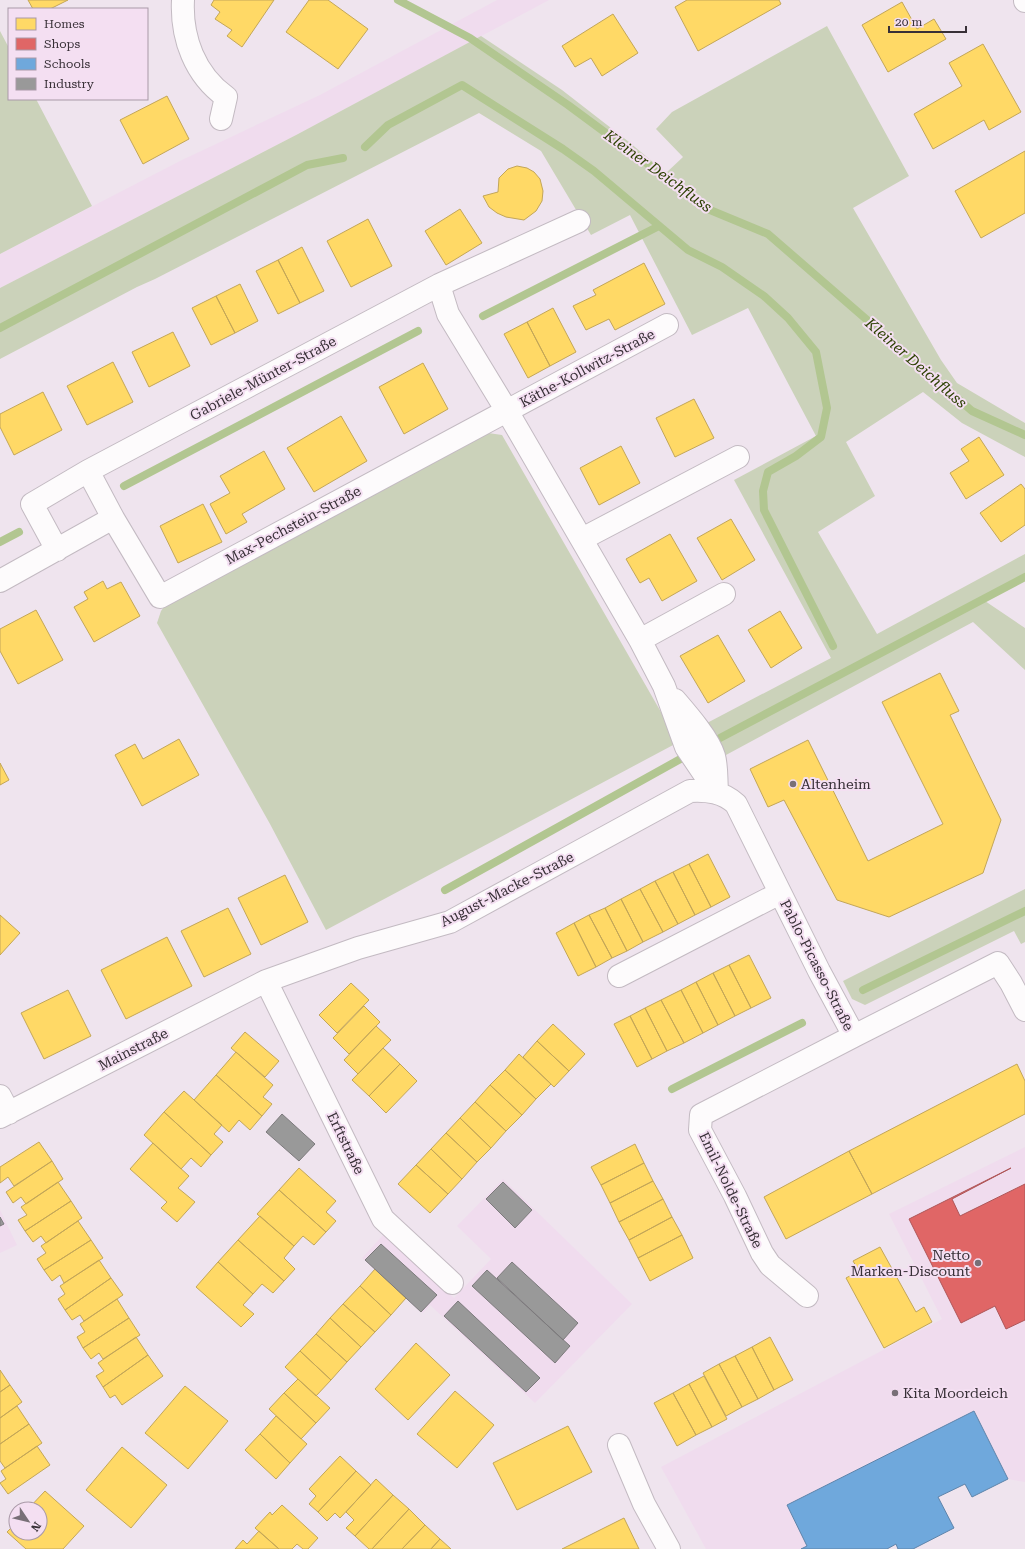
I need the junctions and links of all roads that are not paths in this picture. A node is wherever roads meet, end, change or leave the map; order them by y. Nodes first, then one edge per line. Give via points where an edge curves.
1 (183, 0) edge
2 (221, 119) dead end
3 (579, 221) dead end
4 (439, 285) junction
5 (667, 325) dead end
6 (507, 411) junction
7 (738, 457) dead end
8 (88, 472) junction
9 (113, 518) junction
10 (582, 540) junction
11 (56, 550) junction
12 (0, 581) edge
13 (724, 594) dead end
14 (640, 640) junction
15 (717, 793) junction
16 (780, 893) junction
17 (619, 976) dead end
18 (266, 982) junction
19 (1025, 1010) edge
20 (854, 1036) junction
21 (3, 1108) edge
22 (452, 1283) dead end
23 (807, 1296) dead end
24 (619, 1445) dead end
25 (669, 1549) edge

1 - 2 street via 182,14 194,61 210,83 226,97
3 - 4 street
4 - 6 street, Käthe-Kollwitz-Straße via 448,314
4 - 8 street, Gabriele-Münter-Straße
5 - 6 street, Käthe-Kollwitz-Straße
6 - 9 street, Max-Pechstein-Straße via 160,596
6 - 10 street, Käthe-Kollwitz-Straße
7 - 10 street
8 - 9 street
8 - 11 street, Gabriele-Münter-Straße via 32,504
9 - 11 street
10 - 14 street, Käthe-Kollwitz-Straße
11 - 12 street
13 - 14 street
14 - 15 street, Käthe-Kollwitz-Straße via 664,686 686,746
15 - 16 street, Pablo-Picasso-Straße via 728,797 736,804
15 - 18 street, August-Macke-Straße via 690,791 450,922 358,948
16 - 17 street, Pablo-Picasso-Straße
16 - 20 street, Pablo-Picasso-Straße
18 - 21 street, Mainstraße
18 - 22 street, Erftstraße via 383,1219
19 - 20 street, Pablo-Picasso-Straße via 998,962
20 - 23 street, Emil-Nolde-Straße via 701,1115 700,1130 766,1259
24 - 25 street via 644,1504

